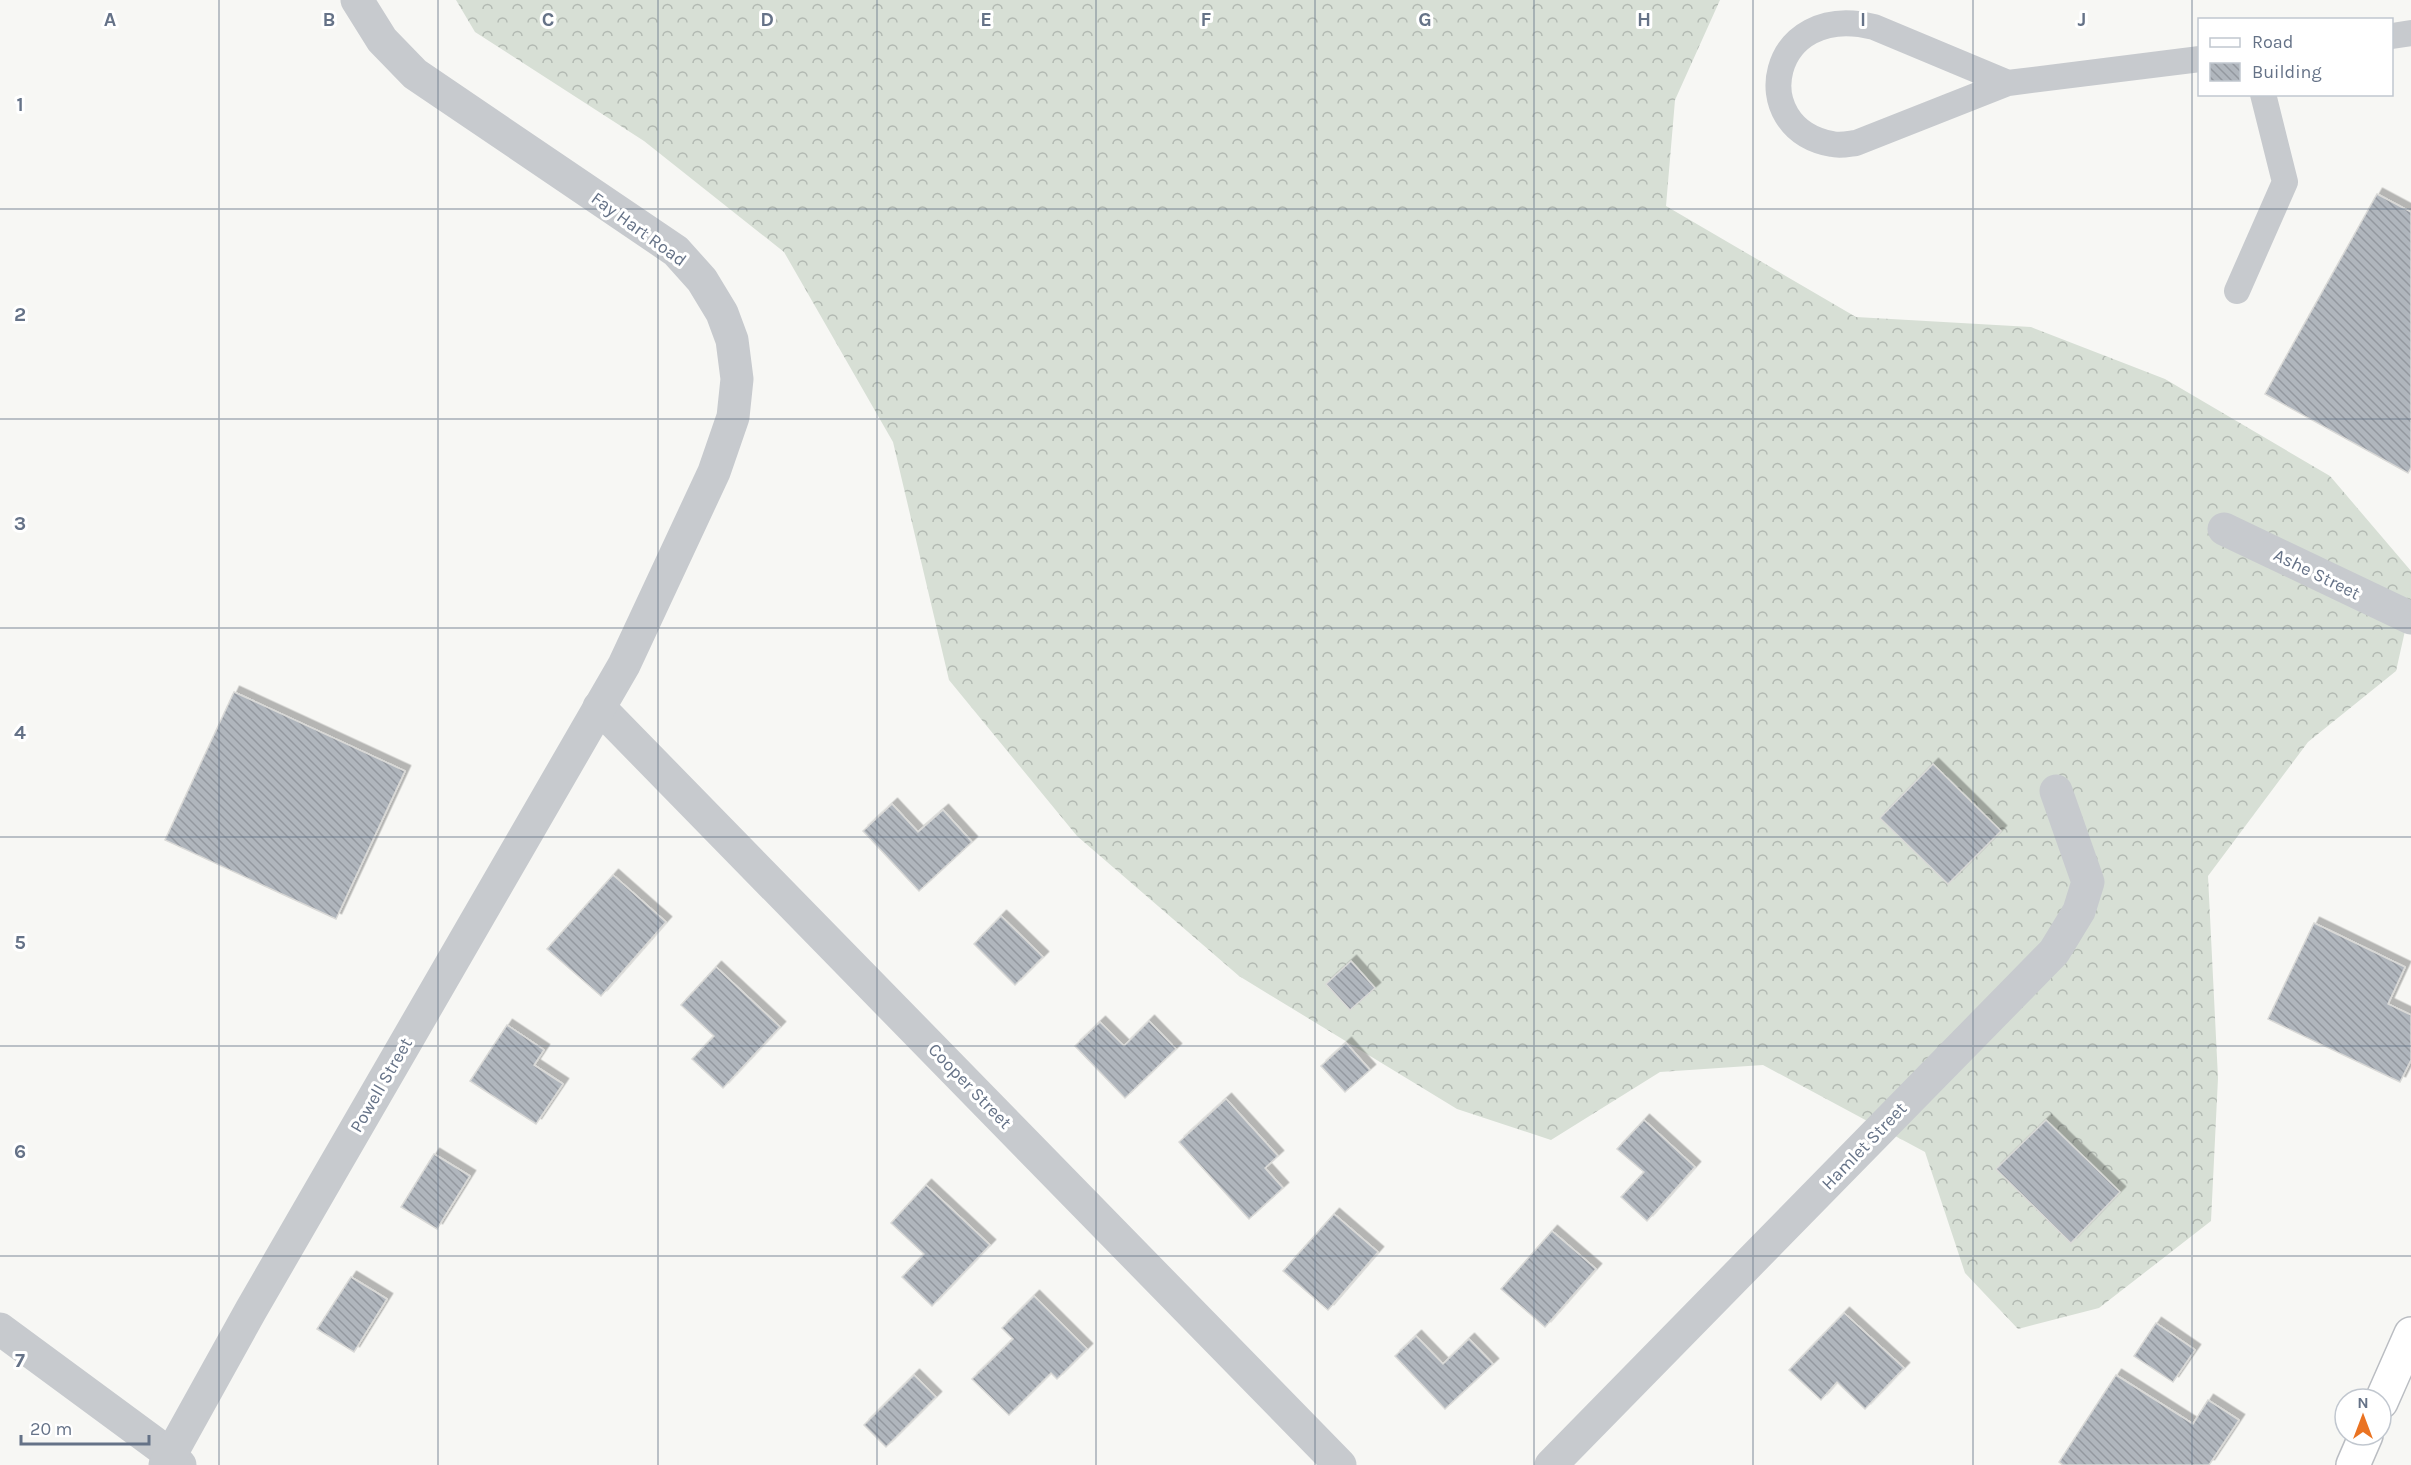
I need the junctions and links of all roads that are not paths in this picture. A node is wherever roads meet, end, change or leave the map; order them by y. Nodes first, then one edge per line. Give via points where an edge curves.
1 (357, 0) edge
2 (2411, 33) edge
3 (2393, 36) edge
4 (2198, 59) edge
5 (2008, 83) junction
6 (2264, 96) edge
7 (2237, 291) dead end
8 (2223, 529) dead end
9 (2411, 618) edge
10 (599, 707) junction
11 (2056, 791) dead end
12 (0, 1329) edge
13 (2411, 1334) edge
14 (2388, 1387) edge
15 (2361, 1447) edge
16 (172, 1462) edge
17 (1340, 1465) edge
18 (1551, 1465) edge
19 (2353, 1465) edge

1 - 10 street, Fay Hart Road via 382,40 415,74 676,251 702,280 722,313 732,340 737,379 733,417 714,472 624,665
2 - 3 lane
4 - 5 lane
5 - 5 lane via 1865,23 1835,18 1798,35 1779,70 1778,90 1784,110 1796,126 1813,138 1834,145 1856,143
6 - 7 lane via 2285,182
8 - 9 street, Ashe Street
10 - 16 street, Powell Street via 251,1310
10 - 17 street, Cooper Street
11 - 18 street, Hamlet Street via 2088,882 2079,910 2054,952
12 - 16 street
13 - 14 main road
15 - 19 main road

